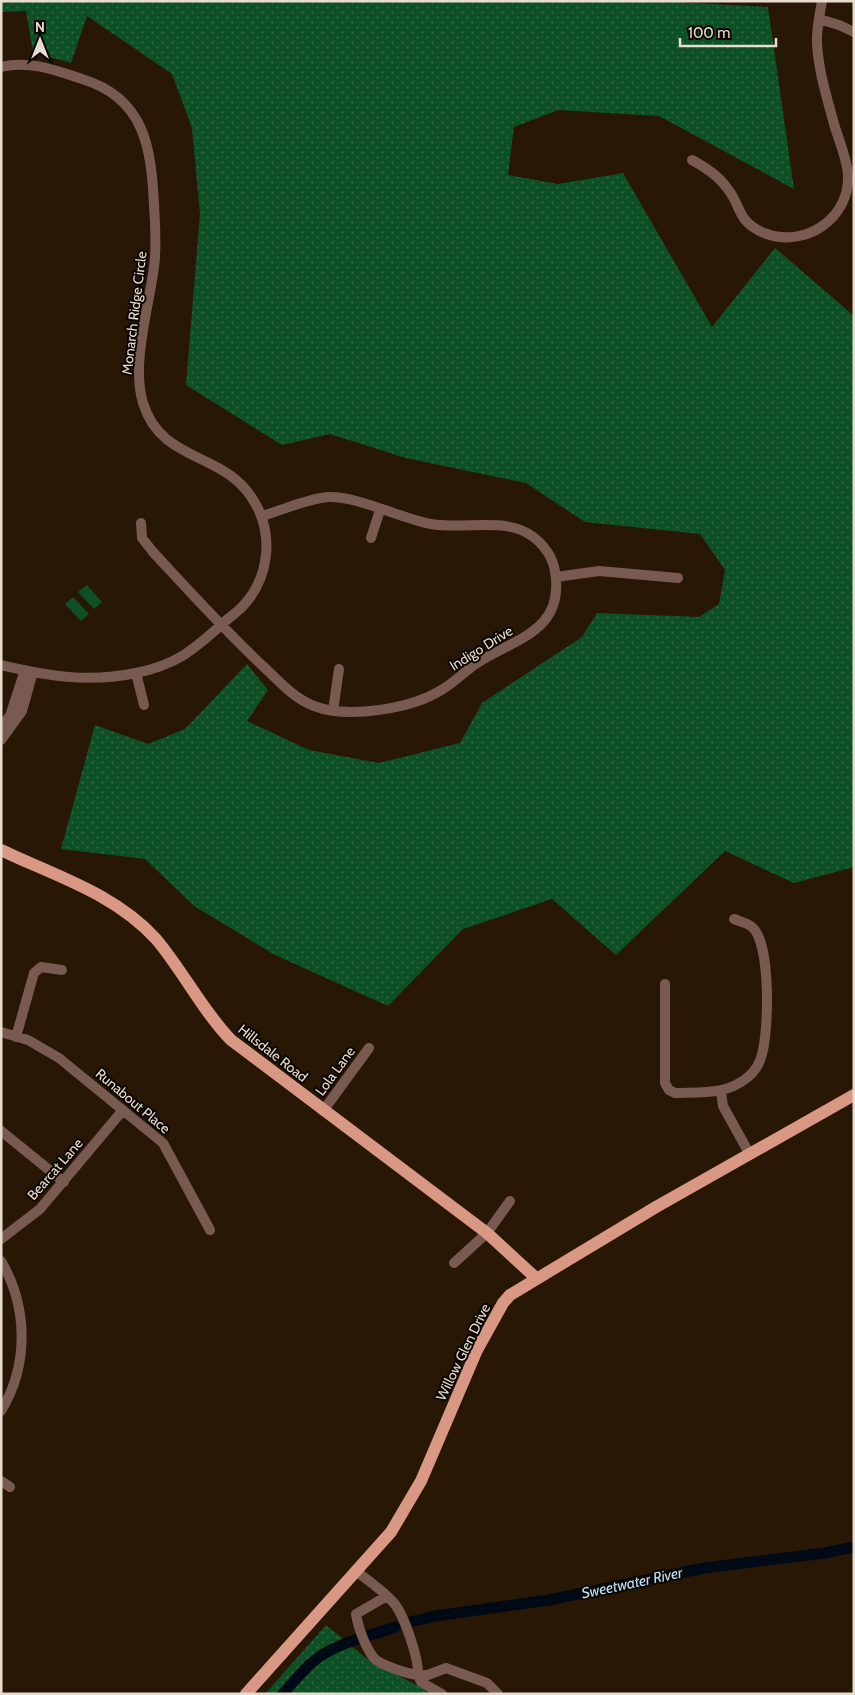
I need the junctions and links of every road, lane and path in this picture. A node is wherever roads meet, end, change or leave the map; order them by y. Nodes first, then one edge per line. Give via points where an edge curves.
1 (822, 1) edge
2 (819, 20) junction
3 (854, 32) edge
4 (1, 67) edge
5 (692, 160) dead end
6 (380, 510) junction
7 (262, 516) junction
8 (141, 523) dead end
9 (371, 538) dead end
10 (556, 577) junction
11 (678, 578) dead end
12 (221, 625) junction
13 (1, 665) edge
14 (338, 669) dead end
15 (29, 671) junction
16 (136, 673) junction
17 (144, 705) dead end
18 (333, 711) junction
19 (1, 726) edge
20 (1, 740) edge
21 (1, 850) edge
22 (734, 919) dead end
23 (62, 970) dead end
24 (665, 984) dead end
25 (1, 1032) edge
26 (16, 1037) junction
27 (369, 1048) dead end
28 (721, 1092) junction
29 (854, 1095) edge
30 (123, 1110) junction
31 (323, 1110) junction
32 (1, 1131) edge
33 (749, 1153) junction
34 (64, 1182) junction
35 (510, 1201) dead end
36 (210, 1230) dead end
37 (487, 1232) junction
38 (1, 1240) edge
39 (1, 1261) edge
40 (454, 1263) dead end
41 (536, 1278) junction
42 (1, 1411) edge
43 (357, 1572) junction
44 (387, 1596) junction
45 (418, 1675) junction
46 (246, 1694) edge
47 (442, 1694) edge
48 (498, 1694) edge

1 - 2 street
2 - 3 street
2 - 5 street via 817,39 821,65 848,174 848,187 837,213 813,232 793,238 766,233 751,226 742,216 728,189 716,175
4 - 7 street, Monarch Ridge Circle via 43,66 90,81 122,103 140,126 152,162 156,236 155,264 140,361 142,401 162,436 183,452 214,463 234,476
6 - 7 street, Indigo Drive via 344,498 328,497
6 - 9 street
6 - 10 street, Indigo Drive via 438,525 500,526 521,530 548,552
7 - 12 street, Monarch Ridge Circle via 267,542 264,570 243,606
8 - 12 street, Indigo Drive via 142,538
10 - 11 street via 599,571
10 - 18 street, Indigo Drive via 554,606 537,629 476,663 443,689 420,702 352,712
12 - 16 street, Monarch Ridge Circle via 195,650 169,664
12 - 18 street, Indigo Drive via 291,692 310,704
13 - 15 street, Monarch Ridge Circle
14 - 18 street
15 - 16 street, Monarch Ridge Circle via 61,678 87,679
15 - 19 street via 10,716
15 - 20 street via 22,711
16 - 17 street
21 - 31 main road, Hillsdale Road via 98,893 136,919 161,945 231,1040
22 - 28 street via 752,926 763,945 765,1038 763,1054 754,1071 745,1080
23 - 26 street via 41,967 34,973
24 - 28 street via 665,1083 675,1093
25 - 26 street, Runabout Place
26 - 30 street, Runabout Place via 59,1058
27 - 31 street, Lola Lane
28 - 33 street via 723,1106
29 - 33 main road, Willow Glen Drive
30 - 34 street, Bearcat Lane
30 - 36 street, Runabout Place via 162,1143
31 - 37 main road, Hillsdale Road
32 - 34 street
33 - 41 main road, Willow Glen Drive
34 - 38 street, Bearcat Lane via 40,1209
35 - 37 street
37 - 40 street
37 - 41 main road, Hillsdale Road
39 - 42 street via 17,1298 22,1344 15,1382
41 - 43 main road, Willow Glen Drive via 503,1303 477,1350 409,1505 387,1538
43 - 44 street
43 - 46 main road, Willow Glen Drive
44 - 45 street via 394,1603 411,1640 419,1666
44 - 45 street via 356,1614 357,1624 374,1659
45 - 47 street via 421,1682
45 - 48 street via 446,1668 487,1683

